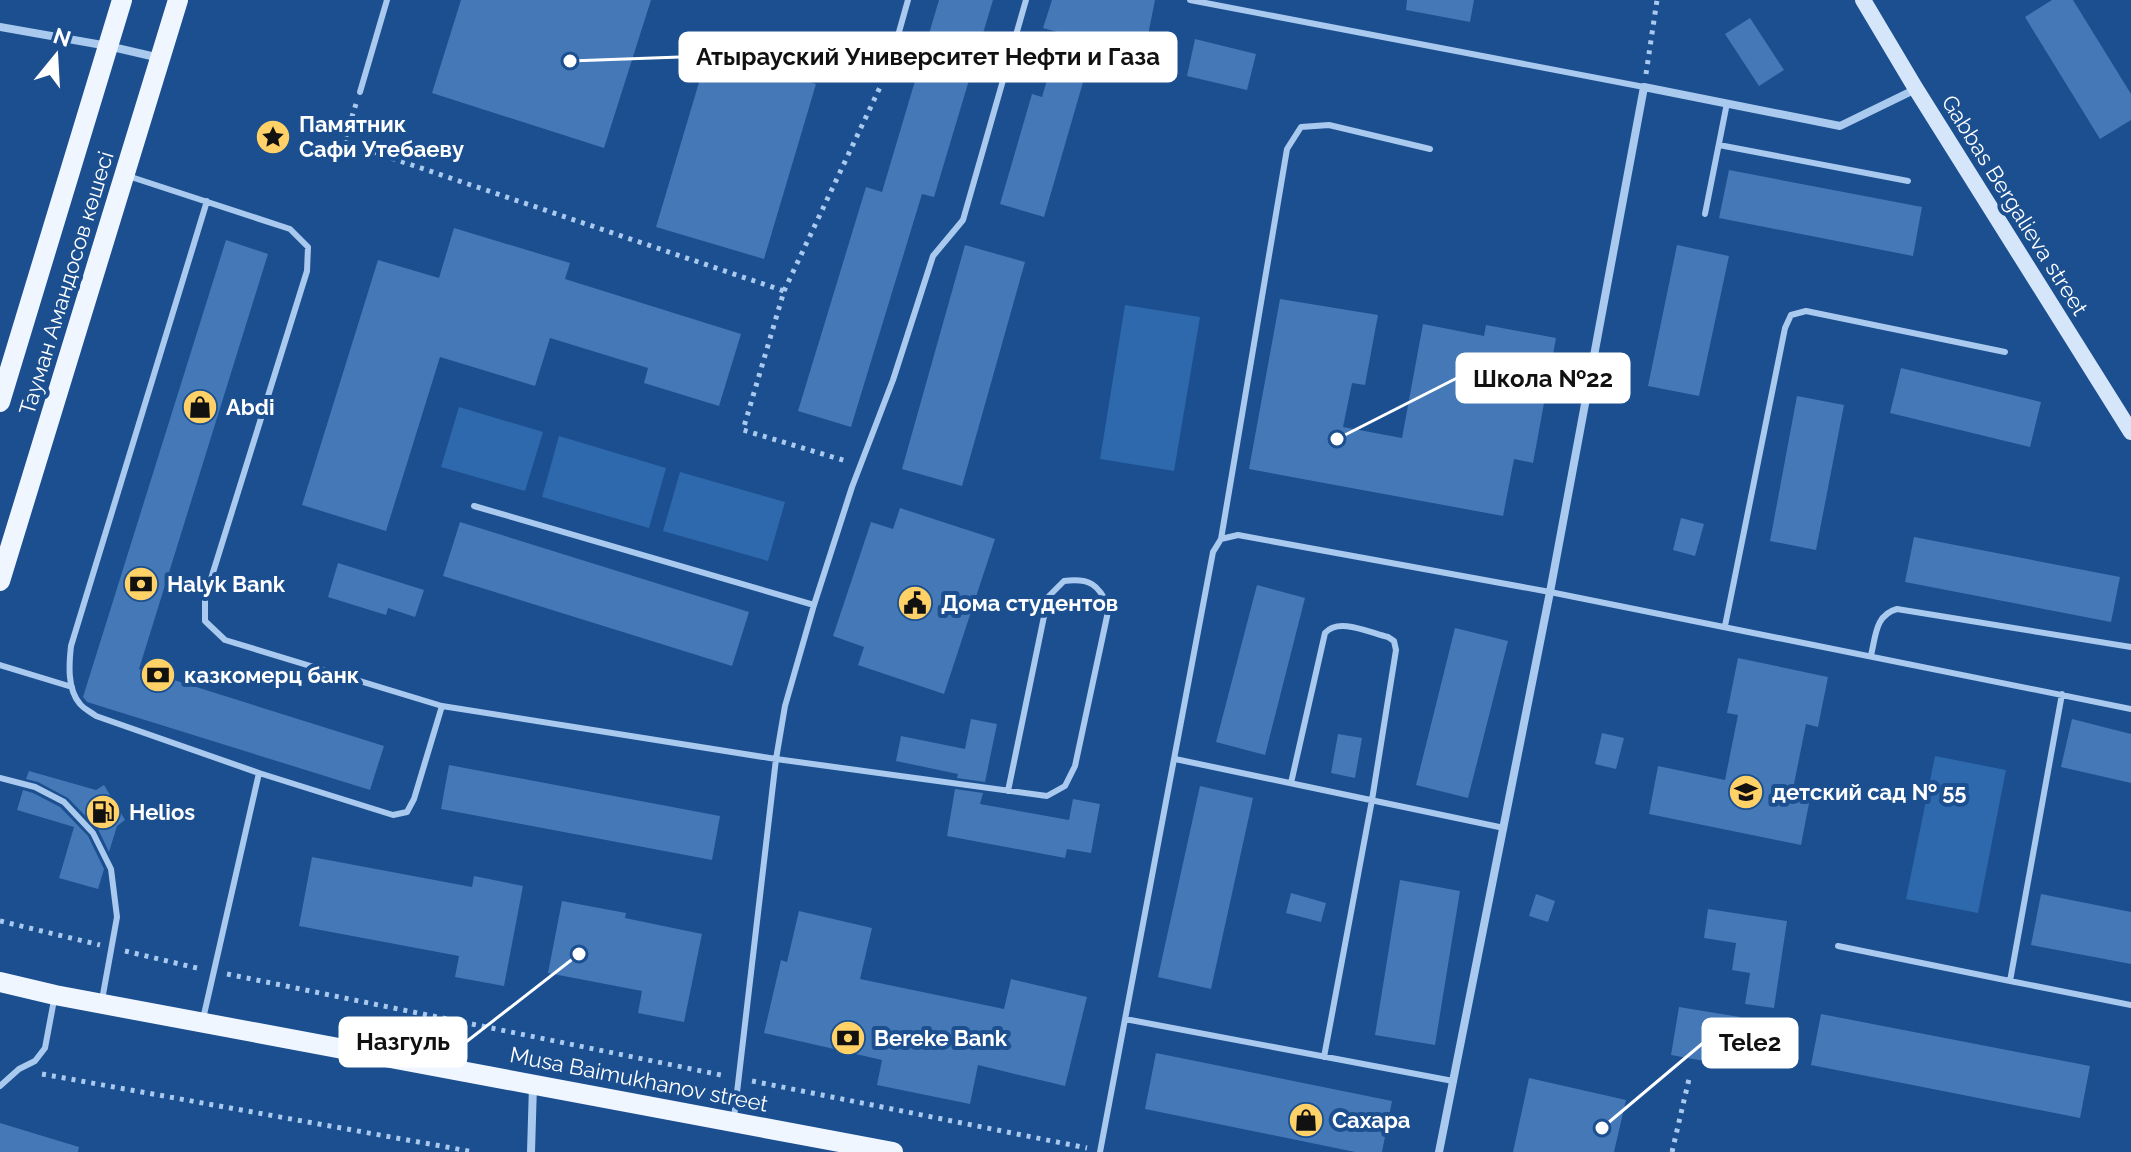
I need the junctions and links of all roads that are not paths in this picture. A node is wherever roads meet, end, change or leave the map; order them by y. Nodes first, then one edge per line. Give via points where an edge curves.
1 (122, 0) edge
2 (178, 0) edge
3 (387, 0) edge
4 (908, 0) edge
5 (1026, 0) edge
6 (1190, 0) edge
7 (1863, 0) edge
8 (0, 27) edge
9 (108, 46) junction
10 (160, 58) junction
11 (888, 71) road end
12 (1644, 87) junction
13 (1916, 89) junction
14 (360, 92) road end
15 (1727, 103) junction
16 (1719, 145) junction
17 (1430, 149) dead end
18 (124, 175) junction
19 (1908, 181) dead end
20 (207, 201) junction
21 (1705, 214) dead end
22 (2005, 352) dead end
23 (0, 402) edge
24 (2131, 432) edge
25 (474, 506) dead end
26 (1221, 539) junction
27 (0, 581) edge
28 (1550, 592) junction
29 (814, 605) junction
30 (1725, 626) junction
31 (2131, 647) edge
32 (1871, 655) junction
33 (0, 665) edge
34 (72, 687) junction
35 (2062, 694) junction
36 (442, 706) junction
37 (2131, 709) edge
38 (776, 759) junction
39 (1175, 759) junction
40 (259, 773) junction
41 (0, 778) edge
42 (1291, 783) junction
43 (1008, 791) junction
44 (1372, 800) junction
45 (1504, 828) junction
46 (1838, 946) dead end
47 (0, 972) edge
48 (2010, 981) junction
49 (0, 982) edge
50 (24, 987) junction
51 (55, 995) junction
52 (102, 1003) junction
53 (2131, 1005) edge
54 (1125, 1019) junction
55 (203, 1022) junction
56 (1324, 1057) junction
57 (1453, 1081) junction
58 (533, 1083) junction
59 (0, 1086) edge
60 (734, 1122) junction
61 (1100, 1151) edge
62 (531, 1152) edge
63 (893, 1152) edge
64 (1439, 1152) edge

1 - 9 main road, Тауман Амандосов көшесі
2 - 10 main road, Тауман Амандосов көшесі
3 - 14 lane
4 - 11 lane
5 - 29 lane via 963,220 933,256
6 - 12 lane
7 - 13 main road, Gabbas Bergalieva street
8 - 9 street
9 - 10 street
9 - 23 main road, Тауман Амандосов көшесі
10 - 18 main road, Тауман Амандосов көшесі
12 - 15 street
12 - 28 street
13 - 15 street via 1840,126
13 - 24 main road, Gabbas Bergalieva street
15 - 16 lane
16 - 19 lane
16 - 21 lane
17 - 26 lane via 1329,125 1301,127 1287,149
18 - 20 lane
18 - 27 main road, Тауман Амандосов көшесі
20 - 34 lane via 71,646
20 - 36 lane via 290,229 308,247 307,271 205,598 205,621 225,640
22 - 30 lane via 1806,311 1791,315
25 - 29 lane
26 - 28 lane via 1238,535
26 - 39 lane via 1213,552
28 - 30 lane
28 - 45 street
29 - 38 lane
30 - 32 lane
31 - 32 lane via 1897,609 1880,620
32 - 35 lane
33 - 34 lane
34 - 40 lane via 79,703 96,716
35 - 37 lane
35 - 48 lane
36 - 38 lane
36 - 40 lane via 407,812 393,815
38 - 43 lane
38 - 60 lane
39 - 42 lane
39 - 54 lane
40 - 55 lane
41 - 52 lane via 64,802 93,833 111,869 117,917
42 - 44 lane
42 - 44 lane via 1325,633 1340,625 1388,637 1396,650
43 - 43 lane via 1048,597 1064,581 1083,579 1101,591 1109,607 1075,766 1065,786 1047,796
44 - 45 lane
44 - 56 lane
45 - 57 street
46 - 48 lane
47 - 50 main road
48 - 53 lane
49 - 50 main road, Musa Baimukhanov street
50 - 51 main road, Musa Baimukhanov street
51 - 52 main road, Musa Baimukhanov street
51 - 59 lane via 45,1048
52 - 55 main road, Musa Baimukhanov street
54 - 56 lane
54 - 61 lane
55 - 58 main road, Musa Baimukhanov street
56 - 57 lane
57 - 64 street
58 - 60 main road, Musa Baimukhanov street
58 - 62 street
60 - 63 main road, Musa Baimukhanov street

